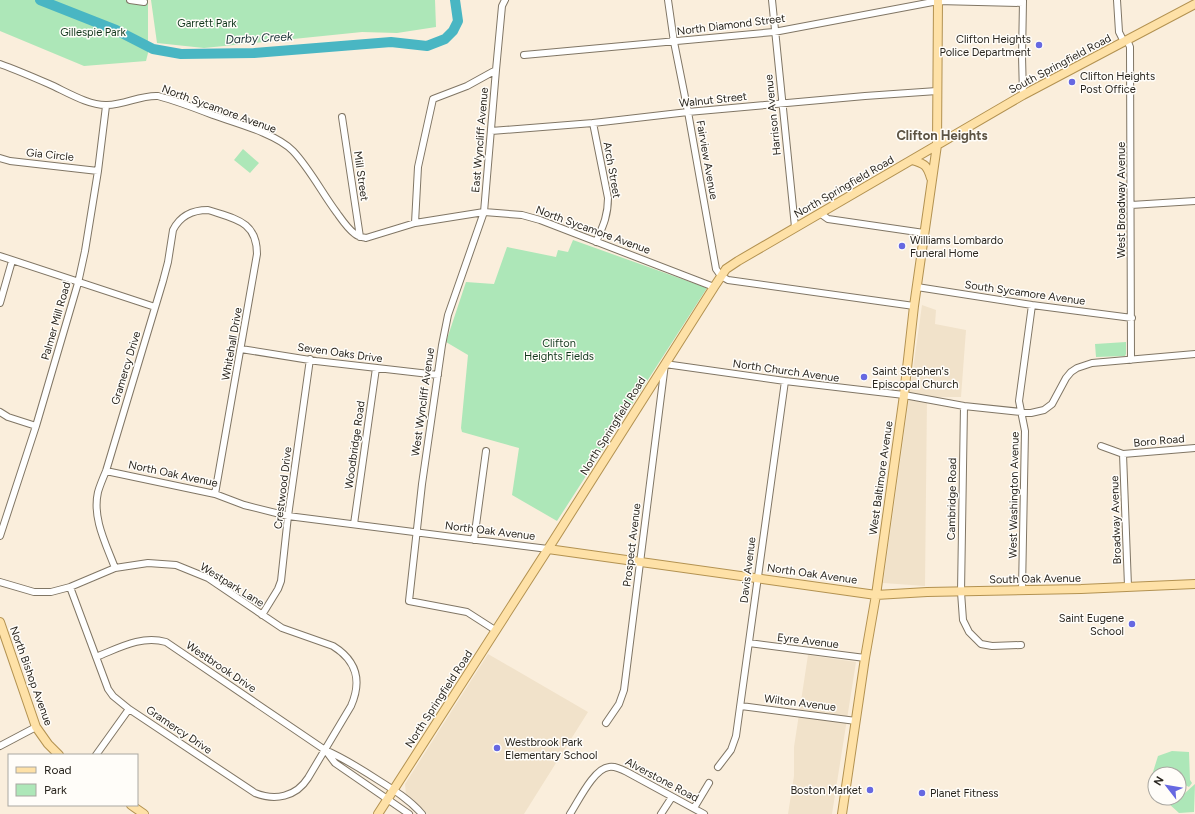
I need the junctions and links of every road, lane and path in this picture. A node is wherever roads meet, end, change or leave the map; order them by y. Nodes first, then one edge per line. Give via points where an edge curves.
1 (130, 0) edge
2 (505, 0) edge
3 (668, 0) edge
4 (772, 0) edge
5 (1117, 0) edge
6 (938, 1) edge
7 (144, 2) dead end
8 (1023, 2) edge
9 (1195, 4) edge
10 (774, 32) junction
11 (1126, 41) junction
12 (674, 42) junction
13 (524, 55) dead end
14 (0, 64) edge
15 (496, 70) junction
16 (937, 91) junction
17 (1023, 95) junction
18 (782, 104) junction
19 (106, 106) junction
20 (688, 112) junction
21 (342, 117) dead end
22 (593, 123) junction
23 (491, 130) junction
24 (937, 145) junction
25 (0, 158) edge
26 (912, 160) junction
27 (98, 170) junction
28 (932, 180) junction
29 (1195, 201) edge
30 (1131, 205) junction
31 (484, 212) junction
32 (821, 214) junction
33 (224, 215) joint
34 (415, 223) junction
35 (795, 227) junction
36 (924, 234) junction
37 (360, 237) junction
38 (596, 242) junction
39 (0, 256) edge
40 (12, 261) junction
41 (721, 276) junction
42 (78, 283) junction
43 (714, 286) junction
44 (917, 287) junction
45 (0, 302) edge
46 (1032, 305) junction
47 (914, 306) junction
48 (155, 307) junction
49 (1132, 318) junction
50 (241, 349) junction
51 (1195, 354) edge
52 (310, 360) junction
53 (1131, 360) junction
54 (665, 364) junction
55 (376, 368) junction
56 (438, 375) junction
57 (785, 381) junction
58 (904, 395) junction
59 (964, 406) junction
60 (0, 412) edge
61 (1022, 412) junction
62 (36, 426) junction
63 (1101, 446) dead end
64 (1195, 448) edge
65 (486, 452) dead end
66 (1123, 454) junction
67 (106, 471) junction
68 (215, 494) junction
69 (288, 516) junction
70 (354, 524) junction
71 (416, 532) junction
72 (0, 536) edge
73 (474, 540) junction
74 (548, 549) junction
75 (640, 562) junction
76 (115, 568) junction
77 (758, 578) junction
78 (0, 582) edge
79 (1195, 584) edge
80 (1128, 586) junction
81 (70, 587) junction
82 (1022, 590) junction
83 (961, 592) junction
84 (876, 595) junction
85 (262, 615) junction
86 (0, 622) edge
87 (495, 630) junction
88 (749, 643) junction
89 (1021, 645) dead end
90 (96, 657) junction
91 (865, 658) junction
92 (741, 706) junction
93 (129, 709) junction
94 (856, 721) junction
95 (606, 723) dead end
96 (36, 727) junction
97 (0, 746) edge
98 (325, 750) junction
99 (58, 754) edge
100 (97, 754) edge
101 (718, 767) dead end
102 (709, 783) dead end
103 (393, 790) junction
104 (672, 797) junction
105 (387, 800) junction
106 (132, 806) edge
107 (694, 808) junction
108 (144, 814) edge
109 (378, 814) edge
110 (409, 814) edge
111 (422, 814) edge
112 (570, 814) edge
113 (661, 814) edge
114 (704, 814) edge
115 (842, 814) edge

1 - 7 street
2 - 15 street, East Wyncliff Avenue via 502,6
3 - 12 street, Fairview Avenue
4 - 10 street, Harrison Avenue
5 - 11 street, West Broadway Avenue via 1119,32
6 - 8 street, North Diamond Street
6 - 10 street, North Diamond Street
6 - 16 main road, West Baltimore Avenue
8 - 17 street
9 - 11 main road, South Springfield Road
10 - 12 street, North Diamond Street
10 - 18 street, Harrison Avenue
11 - 17 main road, South Springfield Road
11 - 30 street, West Broadway Avenue via 1130,47
12 - 13 street, North Diamond Street
12 - 20 street, Fairview Avenue
14 - 19 street, North Sycamore Avenue via 26,73 84,101
15 - 23 street, East Wyncliff Avenue
15 - 34 street via 467,86 433,99 418,168
16 - 18 street, Walnut Street
16 - 24 main road, West Baltimore Avenue
17 - 24 main road, South Springfield Road
18 - 20 street, Walnut Street
18 - 35 street, Harrison Avenue
19 - 27 street, Palmer Mill Road
19 - 37 street, North Sycamore Avenue via 158,96 252,128 284,143 308,170 351,231
20 - 22 street, Walnut Street
20 - 41 street, Fairview Avenue via 716,269
21 - 37 street, Mill Street
22 - 23 street, Walnut Street
22 - 38 street, Arch Street via 608,198 607,217
23 - 31 street, East Wyncliff Avenue
24 - 26 main road, North Springfield Road
24 - 28 main road, West Baltimore Avenue
25 - 27 street, Gia Circle
26 - 28 main road via 922,163
26 - 32 main road, North Springfield Road
27 - 42 street, Palmer Mill Road
28 - 36 main road, West Baltimore Avenue
29 - 30 street
30 - 49 street, West Broadway Avenue
31 - 34 street, North Sycamore Avenue
31 - 38 street, North Sycamore Avenue via 534,218
31 - 56 street, West Wyncliff Avenue via 448,314
32 - 35 main road, North Springfield Road
32 - 36 street via 828,219
33 - 48 street, Gramercy Drive via 208,210 196,211 175,225
33 - 50 street, Whitehall Drive via 248,227 253,232 257,245
34 - 37 street, North Sycamore Avenue via 366,238
35 - 41 main road, North Springfield Road via 738,261
36 - 44 main road, West Baltimore Avenue
38 - 43 street, North Sycamore Avenue
39 - 40 street
40 - 42 street
40 - 45 street
41 - 43 main road, North Springfield Road
41 - 47 street via 728,280
42 - 48 street
42 - 62 street, Palmer Mill Road
43 - 54 main road, North Springfield Road
44 - 46 street, South Sycamore Avenue
44 - 47 main road, West Baltimore Avenue
46 - 49 street, South Sycamore Avenue
46 - 61 street, West Washington Avenue via 1019,401
47 - 58 main road, West Baltimore Avenue
48 - 67 street, Gramercy Drive
49 - 53 street, West Broadway Avenue
50 - 52 street, Seven Oaks Drive
50 - 68 street, Whitehall Drive
51 - 53 street, North Church Avenue
52 - 55 street, Seven Oaks Drive
52 - 69 street, Crestwood Drive
53 - 61 street, North Church Avenue via 1092,363 1077,368 1066,378 1048,407 1031,413
54 - 57 street, North Church Avenue
54 - 74 main road, North Springfield Road
54 - 75 street, Prospect Avenue
55 - 56 street, Seven Oaks Drive
55 - 70 street, Woodbridge Road
56 - 71 street, West Wyncliff Avenue
57 - 58 street, North Church Avenue
57 - 77 street, Davis Avenue
58 - 59 street, North Church Avenue
58 - 84 main road, West Baltimore Avenue
59 - 61 street, North Church Avenue
59 - 83 street, Cambridge Road
60 - 62 street
61 - 82 street, West Washington Avenue via 1025,431
62 - 72 street, Palmer Mill Road
63 - 66 street, Boro Road
64 - 66 street, Boro Road
65 - 73 street
66 - 80 street, Broadway Avenue
67 - 68 street, North Oak Avenue
67 - 76 street, Gramercy Drive via 98,491 98,520
68 - 69 street, North Oak Avenue via 244,505
69 - 70 street, North Oak Avenue
69 - 85 street, Crestwood Drive via 281,581
70 - 71 street, North Oak Avenue
71 - 73 street, North Oak Avenue
71 - 87 street, West Wyncliff Avenue via 409,601 467,612
73 - 74 street, North Oak Avenue
74 - 75 main road, North Oak Avenue
74 - 87 main road, North Springfield Road
75 - 77 main road, North Oak Avenue
75 - 95 street, Prospect Avenue via 624,690 619,704
76 - 81 street, Westpark Lane
76 - 85 street, Westpark Lane via 148,563 176,565 208,578
77 - 84 main road, North Oak Avenue
77 - 88 street, Davis Avenue
78 - 81 street, Westpark Lane via 34,592 51,592
79 - 80 main road, South Oak Avenue
80 - 82 main road, South Oak Avenue
81 - 90 street, Gramercy Drive
82 - 83 main road, South Oak Avenue
83 - 84 main road, South Oak Avenue
83 - 89 street, Cambridge Road via 963,620 969,632 981,644
84 - 91 main road, West Baltimore Avenue
85 - 98 street, Westpark Lane via 282,628 333,646 345,655 354,667 357,681 355,697
86 - 96 main road, North Bishop Avenue
87 - 103 main road, North Springfield Road
88 - 91 street, Eyre Avenue
88 - 92 street, Davis Avenue
90 - 93 street, Gramercy Drive via 108,689
90 - 98 street, Westbrook Drive via 136,642 154,639 166,642
91 - 94 main road, West Baltimore Avenue
92 - 94 street, Wilton Avenue
92 - 101 street, Davis Avenue via 731,750
93 - 98 street, Gramercy Drive via 250,791 266,796 285,796 298,789
93 - 100 street
94 - 115 main road, West Baltimore Avenue
96 - 97 street
96 - 99 main road, North Bishop Avenue
98 - 103 street, Westbrook Drive via 344,758
98 - 105 street, Westbrook Drive via 335,763
102 - 107 street
103 - 105 main road, North Springfield Road
103 - 111 street, Westbrook Drive
104 - 107 street, Alverstone Road
104 - 112 street, Alverstone Road via 627,772 610,767 600,770 594,776
104 - 113 street
105 - 109 main road, North Springfield Road
105 - 110 street, Westbrook Drive
106 - 108 main road
107 - 114 street, Alverstone Road

